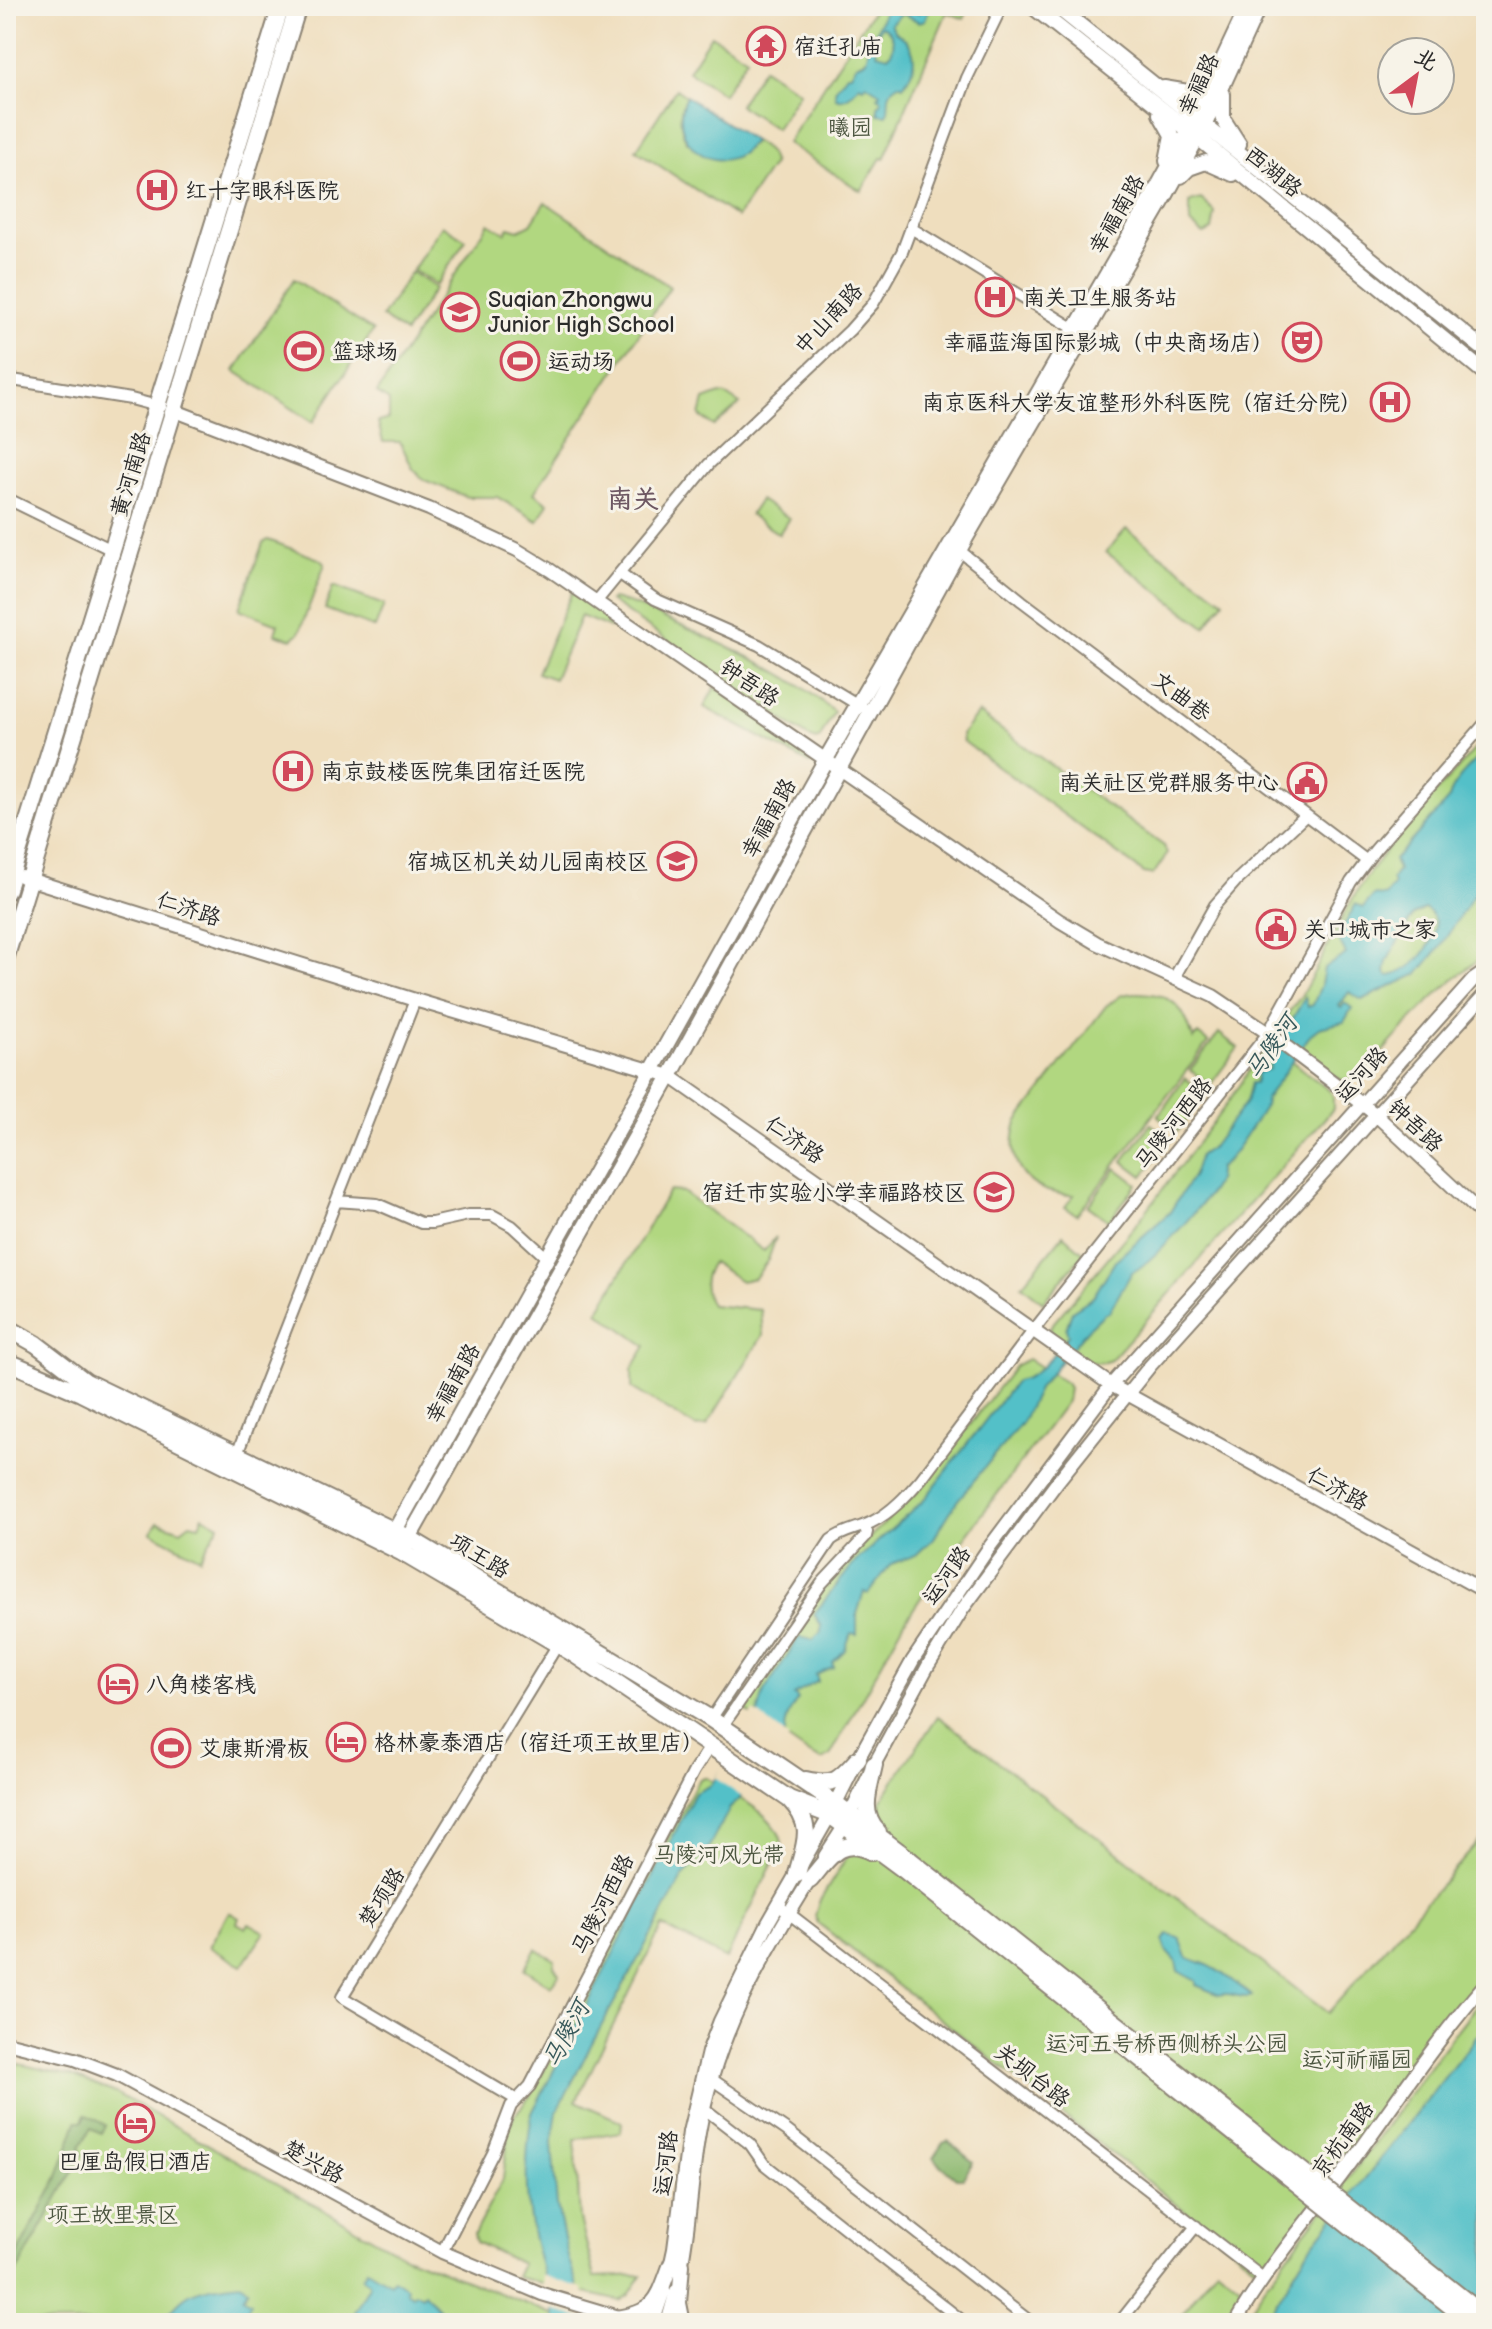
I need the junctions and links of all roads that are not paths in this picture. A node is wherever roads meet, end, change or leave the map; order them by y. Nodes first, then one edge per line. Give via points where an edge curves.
1 (281, 6) edge
2 (298, 6) edge
3 (1002, 6) edge
4 (1032, 6) edge
5 (1056, 6) edge
6 (1248, 6) edge
7 (1259, 6) edge
8 (1224, 70) junction
9 (1151, 92) junction
10 (1197, 127) junction
11 (1271, 187) junction
12 (1161, 191) junction
13 (911, 228) junction
14 (1079, 331) junction
15 (1486, 351) edge
16 (1486, 374) edge
17 (6, 379) edge
18 (165, 408) junction
19 (6, 498) edge
20 (954, 546) junction
21 (112, 550) junction
22 (620, 574) junction
23 (596, 602) junction
24 (864, 708) junction
25 (1486, 722) edge
26 (826, 759) junction
27 (839, 767) junction
28 (1306, 815) junction
29 (1367, 861) junction
30 (11, 874) junction
31 (29, 879) junction
32 (6, 892) edge
33 (6, 956) edge
34 (1486, 971) edge
35 (1174, 978) junction
36 (1486, 993) edge
37 (415, 1000) junction
38 (1272, 1036) junction
39 (652, 1071) junction
40 (670, 1076) junction
41 (1362, 1103) junction
42 (1375, 1114) junction
43 (336, 1201) junction
44 (1486, 1218) edge
45 (547, 1258) junction
46 (6, 1327) edge
47 (1033, 1331) junction
48 (6, 1361) edge
49 (1111, 1385) junction
50 (1126, 1394) junction
51 (237, 1454) junction
52 (863, 1526) junction
53 (398, 1542) junction
54 (1486, 1592) edge
55 (558, 1644) junction
56 (717, 1723) junction
57 (711, 1745) junction
58 (866, 1762) junction
59 (795, 1778) junction
60 (789, 1799) junction
61 (840, 1815) junction
62 (903, 1862) junction
63 (803, 1877) junction
64 (778, 1905) junction
65 (790, 1913) junction
66 (1486, 1983) edge
67 (6, 2042) edge
68 (706, 2076) junction
69 (517, 2100) junction
70 (700, 2106) junction
71 (1196, 2226) junction
72 (442, 2252) junction
73 (676, 2264) junction
74 (1263, 2278) junction
75 (611, 2316) junction
76 (1486, 2317) edge
77 (639, 2323) edge
78 (653, 2323) edge
79 (667, 2323) edge
80 (683, 2323) edge
81 (965, 2323) edge
82 (1032, 2323) edge
83 (1119, 2323) edge
84 (1235, 2323) edge
85 (1472, 2323) edge

1 - 18 main road, 黄河南路
2 - 18 main road, 黄河南路
3 - 13 street, 中山南路 via 967,78
4 - 9 main road, 西湖路
5 - 9 main road, 西湖路
6 - 8 main road, 幸福路
7 - 8 main road, 幸福路
8 - 9 main road via 1194,93
8 - 10 main road, 幸福路
8 - 11 main road via 1223,119
9 - 10 main road, 西湖路
9 - 12 main road via 1172,135
10 - 11 main road, 西湖路
10 - 12 main road, 幸福南路
11 - 12 main road via 1206,162 1189,168
11 - 15 main road, 西湖路
11 - 16 main road, 西湖路
12 - 14 main road, 幸福南路
13 - 14 street
13 - 22 street, 中山南路 via 862,317 709,464
14 - 20 main road, 幸福南路
17 - 18 street
18 - 21 main road, 黄河南路
18 - 23 street, 钟吾路 via 429,509 550,570
18 - 31 main road, 黄河南路
19 - 21 street
20 - 24 main road, 幸福南路
20 - 28 street, 文曲巷
21 - 30 main road, 黄河南路
22 - 23 street, 中山南路
22 - 24 street via 668,607 755,644
23 - 26 street, 钟吾路
24 - 26 main road, 幸福南路
24 - 27 main road, 幸福南路
25 - 29 street, 马陵河西路
26 - 27 street, 钟吾路
26 - 39 main road, 幸福南路
27 - 35 street, 钟吾路 via 1060,921
27 - 40 main road, 幸福南路
28 - 29 street, 文曲巷
28 - 35 street via 1215,905
29 - 38 street, 马陵河西路 via 1315,944
30 - 31 street, 仁济路
30 - 32 main road, 黄河南路
31 - 33 main road, 黄河南路
31 - 37 street, 仁济路
34 - 41 street, 运河路
35 - 38 street, 钟吾路 via 1213,996
36 - 42 street, 运河路
37 - 39 street, 仁济路
37 - 43 street
38 - 41 street, 钟吾路
38 - 47 street, 马陵河西路
39 - 40 street, 仁济路
39 - 45 main road, 幸福南路
40 - 47 street, 仁济路
40 - 53 main road, 幸福南路
41 - 42 street, 钟吾路
41 - 49 street, 运河路
42 - 44 street, 钟吾路
42 - 50 street, 运河路
43 - 45 street via 377,1204 421,1223 492,1215
43 - 51 street
45 - 53 main road, 幸福南路
46 - 51 main road, 项王路 via 86,1382
47 - 49 street, 仁济路
47 - 52 street, 马陵河西路 via 921,1479 887,1512
48 - 53 main road, 项王路
49 - 50 street, 仁济路
49 - 58 street, 运河路 via 948,1605 913,1660
50 - 54 street, 仁济路
50 - 58 street, 运河路 via 962,1610
51 - 53 main road, 项王路
52 - 56 street, 马陵河西路 via 866,1536 822,1583
52 - 56 street, 马陵河西路 via 831,1540
53 - 55 main road, 项王路
53 - 56 main road, 项王路
55 - 57 main road, 项王路
55 - 69 street, 楚项路 via 342,1997
56 - 59 main road, 项王路
57 - 60 main road, 项王路
57 - 69 street, 马陵河西路 via 530,2086
58 - 59 main road via 835,1782
58 - 61 street, 运河路
58 - 62 main road via 867,1817
59 - 61 main road, 项王路
60 - 61 main road, 项王路
60 - 63 main road via 802,1813 806,1829
61 - 62 main road, 项王路
61 - 63 street, 运河路
62 - 63 main road via 847,1845
62 - 76 main road, bridge
62 - 85 main road, bridge
63 - 64 street, 运河路
63 - 65 street, 运河路
64 - 65 street, 关坝台路
64 - 68 street, 运河路 via 720,2021
65 - 68 street, 运河路
65 - 71 street, 关坝台路
66 - 74 street, 京杭南路
67 - 72 street, 楚兴路 via 117,2075
68 - 70 street, 运河路
68 - 82 street via 786,2130
69 - 72 street, 马陵河西路
70 - 73 street, 运河路 via 689,2132
70 - 81 street via 750,2144 764,2164
71 - 74 street, 关坝台路
71 - 83 street
72 - 75 street, 楚兴路
73 - 75 main road via 654,2305 639,2314
73 - 78 street, 运河路
73 - 79 street, 运河路
73 - 80 main road
74 - 84 street, 京杭南路
75 - 77 street, 楚兴路

